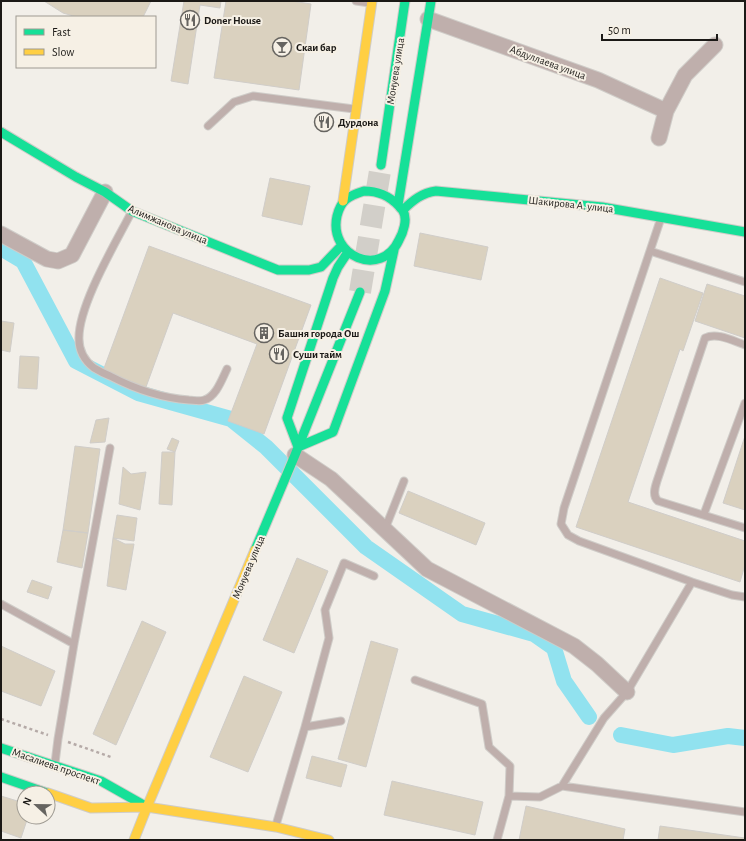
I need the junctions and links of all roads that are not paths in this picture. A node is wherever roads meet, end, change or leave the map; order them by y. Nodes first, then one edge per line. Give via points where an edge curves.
1 (356, 1) edge
2 (406, 1) edge
3 (431, 1) edge
4 (372, 2) edge
5 (428, 18) junction
6 (715, 45) dead end
7 (357, 110) junction
8 (666, 111) junction
9 (208, 126) dead end
10 (1, 132) edge
11 (659, 138) dead end
12 (380, 164) tunnel mouth
13 (105, 192) junction
14 (343, 201) junction
15 (400, 208) junction
16 (132, 211) junction
17 (661, 216) junction
18 (745, 232) edge
19 (1, 234) edge
20 (342, 245) junction
21 (394, 250) junction
22 (650, 251) junction
23 (348, 252) junction
24 (745, 282) edge
25 (360, 292) tunnel mouth
26 (745, 345) edge
27 (227, 369) dead end
28 (745, 403) edge
29 (110, 448) dead end
30 (295, 455) junction
31 (404, 481) dead end
32 (704, 514) junction
33 (745, 528) edge
34 (385, 529) junction
35 (374, 576) dead end
36 (692, 582) junction
37 (745, 597) edge
38 (1, 604) edge
39 (74, 644) junction
40 (415, 680) dead end
41 (627, 692) junction
42 (341, 721) dead end
43 (306, 727) junction
44 (1, 748) edge
45 (55, 765) junction
46 (1, 777) edge
47 (24, 785) edge
48 (562, 786) junction
49 (56, 796) edge
50 (509, 796) junction
51 (147, 807) junction
52 (745, 812) edge
53 (276, 827) junction
54 (134, 840) edge
55 (329, 840) edge
56 (497, 840) edge

1 - 4 lane
2 - 12 main road, Монуева улица
3 - 5 main road
4 - 7 main road
5 - 8 street, Абдуллаева улица via 598,80
5 - 15 main road
6 - 8 street via 684,75
7 - 9 lane via 252,96 234,102
7 - 14 main road
8 - 11 street
10 - 13 main road, Алимжанова улица
13 - 16 main road, Алимжанова улица
13 - 19 street via 72,255 58,261
14 - 15 main road via 354,194 374,191 392,198
14 - 20 main road via 335,227
15 - 17 main road, Шакирова А. улица via 424,193 436,191 602,206
15 - 21 main road via 405,219 403,234
16 - 20 main road, Алимжанова улица via 278,270 309,270 320,266
16 - 27 lane via 82,315 79,339 84,357 94,368 125,384 174,399 203,401 214,393
17 - 18 main road, Шакирова А. улица
17 - 22 lane
20 - 23 main road
21 - 23 main road via 376,260 366,260
21 - 30 main road via 385,291 333,432
22 - 24 lane
22 - 36 lane via 564,508 561,524 568,535 579,541
23 - 30 main road via 333,278 287,418
25 - 30 main road, Монуева улица
26 - 32 lane via 717,336 705,338 655,489 656,500
28 - 32 lane
29 - 39 lane
30 - 34 street via 331,479
30 - 51 main road, Монуева улица
31 - 34 lane
32 - 33 lane
34 - 41 street via 428,569 574,646
35 - 43 lane via 344,563 325,610 330,638
36 - 37 lane
36 - 41 lane
38 - 39 lane
39 - 45 lane
40 - 50 lane via 482,704 489,747 510,766
41 - 48 lane via 604,718
42 - 43 lane
43 - 53 lane
44 - 45 main road, Масалиева проспект
45 - 51 main road, Масалиева проспект via 102,781
46 - 47 main road
48 - 50 lane via 540,797
48 - 52 lane
49 - 51 main road via 91,808
50 - 56 lane
51 - 53 main road
51 - 54 main road, Монуева улица
53 - 55 main road

